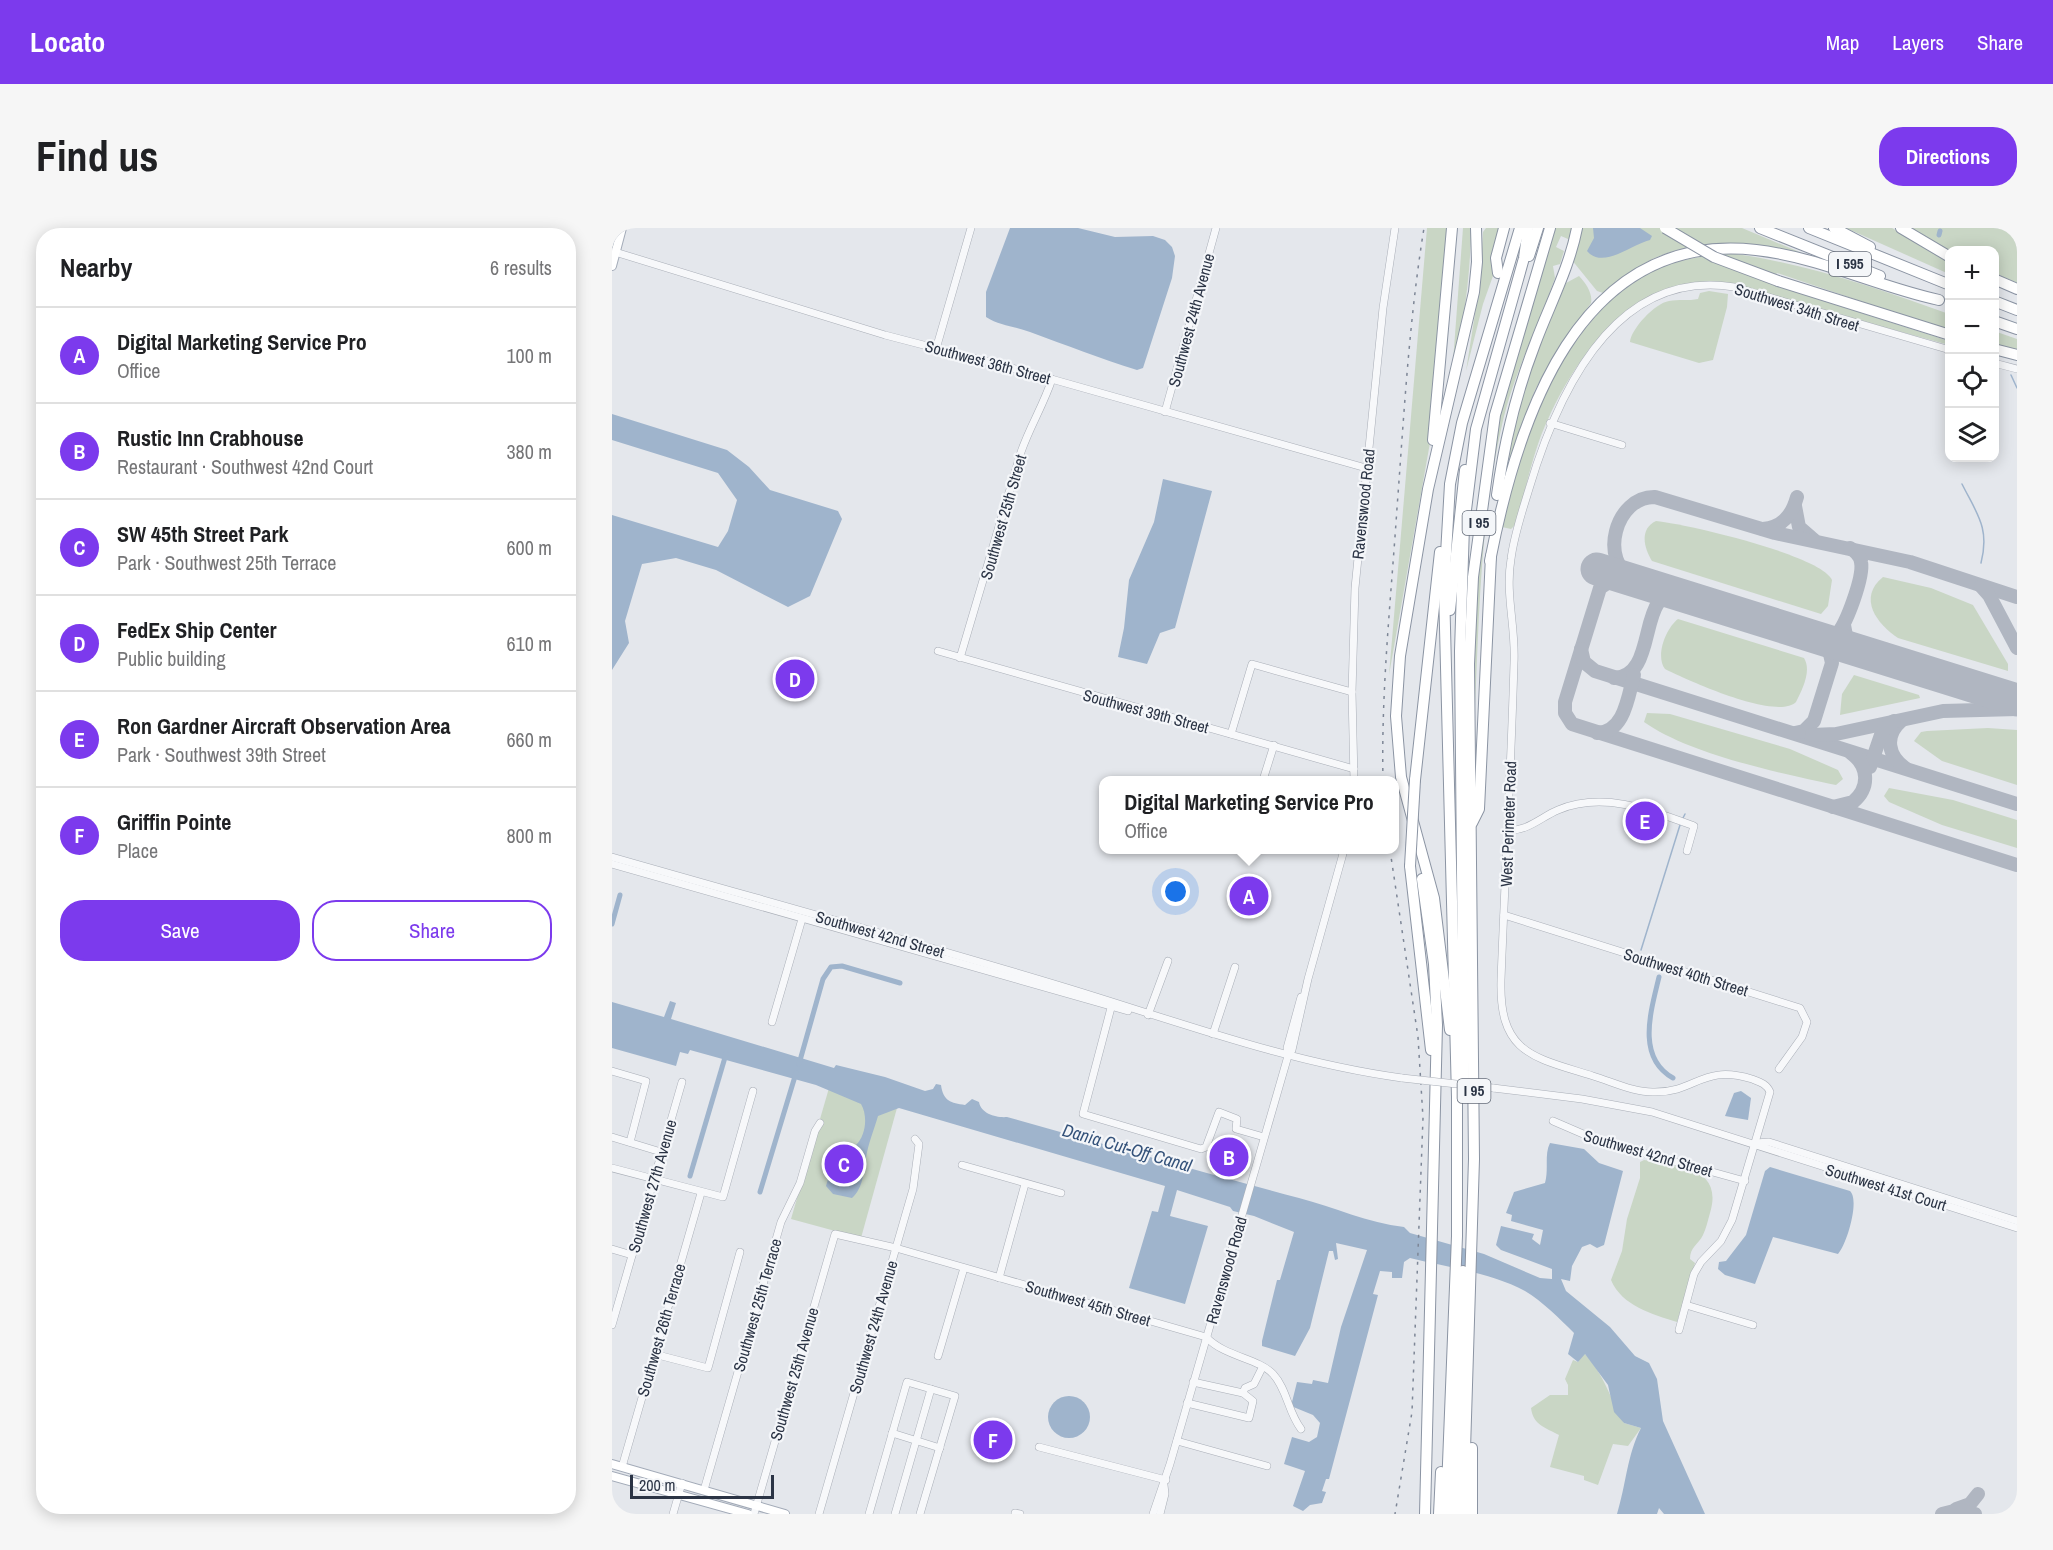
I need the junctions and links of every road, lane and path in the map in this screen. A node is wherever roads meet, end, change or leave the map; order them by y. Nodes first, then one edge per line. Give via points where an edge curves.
1 (622, 228) edge
2 (971, 228) edge
3 (1216, 228) edge
4 (1395, 228) edge
5 (1452, 228) edge
6 (1504, 228) edge
7 (1514, 228) edge
8 (1522, 228) edge
9 (1528, 228) edge
10 (1538, 228) edge
11 (1550, 228) edge
12 (1577, 228) edge
13 (1665, 228) edge
14 (1760, 228) edge
15 (1809, 228) edge
16 (1834, 228) edge
17 (1901, 228) edge
18 (1476, 231) edge
19 (614, 252) edge
20 (1945, 254) edge
21 (612, 266) edge
22 (1900, 267) junction
23 (1498, 273) junction
24 (1999, 281) edge
25 (1945, 283) edge
26 (2017, 289) edge
27 (1945, 302) edge
28 (1999, 303) edge
29 (2017, 310) edge
30 (1999, 322) edge
31 (2017, 329) edge
32 (1945, 333) edge
33 (936, 349) junction
34 (1945, 349) edge
35 (1999, 350) edge
36 (1593, 351) joint
37 (2017, 355) edge
38 (1999, 364) edge
39 (2017, 369) edge
40 (1052, 379) junction
41 (1166, 412) junction
42 (1550, 423) junction
43 (1622, 445) dead end
44 (1366, 468) junction
45 (1428, 489) junction
46 (1440, 551) junction
47 (1490, 561) junction
48 (938, 651) dead end
49 (1461, 651) junction
50 (960, 657) junction
51 (1352, 692) junction
52 (1231, 734) junction
53 (1274, 745) junction
54 (1354, 769) junction
55 (1264, 776) edge
56 (1354, 776) edge
57 (1470, 826) junction
58 (1508, 830) junction
59 (1687, 850) dead end
60 (1419, 852) junction
61 (1343, 854) edge
62 (612, 857) edge
63 (612, 864) edge
64 (766, 901) junction
65 (749, 904) junction
66 (1504, 915) junction
67 (802, 919) junction
68 (927, 948) junction
69 (913, 951) junction
70 (1168, 962) dead end
71 (1235, 967) dead end
72 (1112, 1005) junction
73 (1148, 1015) junction
74 (772, 1022) dead end
75 (1214, 1034) junction
76 (1453, 1051) junction
77 (1288, 1056) junction
78 (1779, 1069) dead end
79 (612, 1071) edge
80 (681, 1082) dead end
81 (753, 1091) dead end
82 (1435, 1100) junction
83 (1634, 1108) joint
84 (1553, 1120) dead end
85 (820, 1123) dead end
86 (612, 1137) edge
87 (1264, 1137) junction
88 (915, 1140) dead end
89 (630, 1142) junction
90 (1756, 1143) junction
91 (661, 1152) junction
92 (962, 1165) dead end
93 (612, 1168) edge
94 (653, 1180) junction
95 (1745, 1181) junction
96 (1025, 1184) junction
97 (701, 1193) junction
98 (1061, 1194) dead end
99 (2017, 1221) edge
100 (2017, 1228) edge
101 (835, 1234) joint
102 (1461, 1238) junction
103 (896, 1248) junction
104 (612, 1249) edge
105 (740, 1252) dead end
106 (632, 1255) junction
107 (964, 1268) junction
108 (1460, 1277) junction
109 (999, 1278) junction
110 (616, 1299) edge
111 (1686, 1305) junction
112 (612, 1325) edge
113 (1752, 1325) dead end
114 (1679, 1330) dead end
115 (1206, 1337) junction
116 (654, 1354) junction
117 (938, 1356) dead end
118 (1262, 1368) junction
119 (1193, 1382) junction
120 (931, 1389) junction
121 (1243, 1393) junction
122 (1467, 1396) junction
123 (1187, 1403) junction
124 (1301, 1429) dead end
125 (892, 1433) junction
126 (916, 1440) junction
127 (1177, 1441) junction
128 (1039, 1447) dead end
129 (940, 1448) junction
130 (612, 1464) edge
131 (1267, 1466) dead end
132 (622, 1467) junction
133 (612, 1476) edge
134 (1165, 1483) junction
135 (682, 1484) junction
136 (704, 1490) junction
137 (679, 1494) junction
138 (755, 1510) edge
139 (673, 1514) edge
140 (748, 1514) edge
141 (784, 1514) edge
142 (819, 1514) edge
143 (869, 1514) edge
144 (895, 1514) edge
145 (920, 1514) edge
146 (1153, 1514) edge
147 (1160, 1514) edge
148 (1425, 1514) edge
149 (1439, 1514) edge
150 (1446, 1514) edge
151 (1454, 1514) edge
152 (1463, 1514) edge
153 (1472, 1514) edge

1 - 19 main road
2 - 33 street
3 - 41 street, Southwest 24th Avenue
4 - 44 street, Ravenswood Road
5 - 45 highway
6 - 23 highway via 1496,258
7 - 23 highway, I 95
8 - 102 highway via 1469,394 1450,484 1444,589 1445,694
9 - 49 highway via 1524,258 1476,429 1464,526
10 - 49 highway via 1510,316 1484,432
11 - 57 highway, I 95 via 1503,381 1484,483 1468,664
12 - 47 highway via 1516,400 1500,480
13 - 32 highway, bridge via 1714,257
14 - 27 highway, I 595
15 - 22 highway, I 595
16 - 22 highway
17 - 20 highway
18 - 45 highway via 1474,292
19 - 21 main road
19 - 33 street, Southwest 36th Street
22 - 25 highway, I 595
23 - 46 highway, I 95 via 1452,445
24 - 26 highway
27 - 47 highway via 1819,264 1755,250 1691,252 1641,272 1612,291 1585,320 1544,386 1513,460
28 - 29 highway
30 - 31 highway
33 - 40 street, Southwest 36th Street
34 - 36 street, Southwest 34th Street via 1734,287 1710,285 1678,288 1645,302
35 - 37 highway
36 - 42 street, West Perimeter Road via 1569,385
38 - 39 street
40 - 41 street, Southwest 36th Street
40 - 50 street, Southwest 25th Street via 1045,402 1030,426
41 - 44 street, Southwest 36th Street
42 - 43 street
42 - 58 street, West Perimeter Road via 1517,529 1510,567 1515,654
44 - 51 street, Ravenswood Road via 1355,588
45 - 60 highway via 1400,656 1396,716 1401,777
46 - 76 highway, I 95 via 1439,646
46 - 82 highway, bridge via 1415,780 1410,866
47 - 57 highway via 1479,809
48 - 50 street, Southwest 39th Street
49 - 102 highway via 1465,989
50 - 52 street, Southwest 39th Street
51 - 52 street via 1252,664
51 - 54 street, Ravenswood Road
52 - 53 street, Southwest 39th Street
53 - 54 street, Southwest 39th Street
53 - 55 street
54 - 56 street, Ravenswood Road
57 - 102 highway, I 95 via 1474,1159
58 - 59 street via 1522,830 1562,808 1600,802 1632,806 1694,825
58 - 66 street, West Perimeter Road
60 - 76 highway via 1435,907
60 - 82 highway via 1436,991
61 - 77 street, Ravenswood Road
62 - 64 street, Southwest 42nd Street
63 - 65 street, Southwest 42nd Street
64 - 65 street
64 - 68 street, Southwest 42nd Street
65 - 67 street, Southwest 42nd Street
66 - 78 street, Southwest 40th Street via 1800,1008 1807,1022 1802,1037
66 - 90 street, West Perimeter Road via 1501,1012 1512,1036 1531,1054 1650,1092 1672,1090 1720,1074 1751,1079 1768,1089 1770,1097
67 - 69 street, Southwest 42nd Street
67 - 74 street
68 - 69 street
68 - 72 street, Southwest 42nd Street
69 - 72 street, Southwest 42nd Street
70 - 73 street
71 - 75 street
72 - 73 street, Southwest 42nd Street
72 - 87 street via 1083,1114 1201,1149 1206,1147 1219,1112 1237,1119 1236,1129
73 - 75 street, Southwest 42nd Street
75 - 77 street, Southwest 42nd Street
76 - 102 highway, I 95
77 - 83 street, Southwest 42nd Street, bridge via 1351,1071
77 - 87 street, Ravenswood Road
79 - 89 street via 646,1081
80 - 91 street, Southwest 27th Avenue
81 - 97 street via 723,1197
82 - 148 highway
83 - 90 street, Southwest 41st Court
84 - 95 street, Southwest 42nd Street via 1597,1140
85 - 136 street, Southwest 25th Terrace via 800,1183 781,1222
86 - 89 street
87 - 115 street, Ravenswood Road
88 - 103 street, Southwest 24th Avenue via 919,1144 914,1182
89 - 91 street
90 - 95 street
90 - 99 street, Southwest 41st Court via 1769,1142
90 - 100 street, Southwest 41st Court via 1766,1150
91 - 94 street, Southwest 27th Avenue
92 - 96 street
93 - 94 street
94 - 97 street via 661,1179
94 - 106 street, Southwest 27th Avenue
95 - 111 street via 1729,1227 1694,1274
96 - 98 street
96 - 109 street
97 - 116 street, Southwest 26th Terrace
101 - 103 street, Southwest 45th Street
101 - 138 street, Southwest 25th Avenue
102 - 108 highway, I 95
102 - 108 highway, I 95
103 - 107 street, Southwest 45th Street
103 - 142 street, Southwest 24th Avenue
104 - 106 street
105 - 116 street via 708,1368
106 - 110 street, Southwest 27th Avenue
107 - 109 street, Southwest 45th Street
107 - 117 street
108 - 122 highway, I 95
108 - 149 highway, I 95
108 - 150 highway
108 - 151 highway
109 - 115 street, Southwest 45th Street
110 - 112 street, Southwest 27th Avenue
111 - 113 street
111 - 114 street
115 - 118 street, Southwest 45th Street via 1217,1348
115 - 119 street, Ravenswood Road
116 - 132 street, Southwest 26th Terrace
118 - 121 street via 1254,1384
118 - 124 street, Southwest 45th Street via 1279,1383 1291,1417
119 - 121 street
119 - 123 street, Ravenswood Road
120 - 125 street via 907,1382
120 - 126 street
120 - 129 street via 955,1396
121 - 123 street via 1253,1401 1249,1418
122 - 152 highway, I 95
122 - 153 highway via 1472,1410
123 - 127 street, Ravenswood Road
125 - 126 street
125 - 143 street
126 - 129 street
126 - 144 street
127 - 131 street
127 - 134 street, Ravenswood Road
128 - 134 street
129 - 145 street
130 - 132 main road
132 - 135 main road
133 - 137 main road
134 - 146 street, Ravenswood Road
134 - 147 street, Ravenswood Road
135 - 136 main road
135 - 137 street
136 - 138 main road
137 - 139 street
137 - 140 main road
138 - 141 main road

